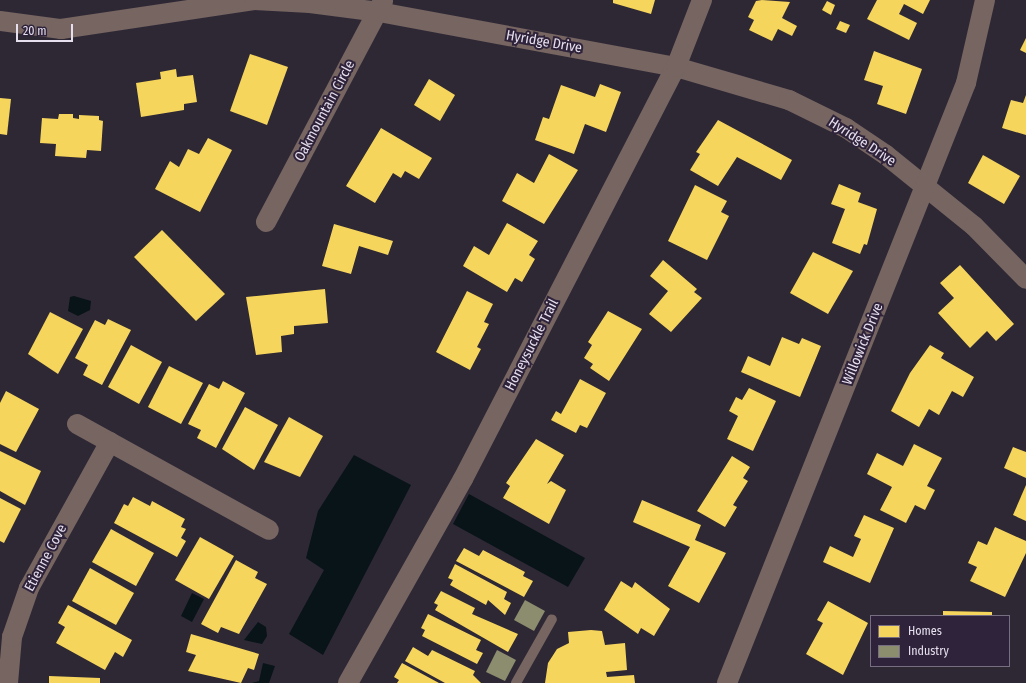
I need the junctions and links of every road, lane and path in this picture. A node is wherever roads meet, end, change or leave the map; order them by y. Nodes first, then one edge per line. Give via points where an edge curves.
1 (702, 0) edge
2 (985, 0) edge
3 (381, 6) edge
4 (0, 21) edge
5 (676, 67) junction
6 (926, 187) junction
7 (266, 222) dead end
8 (1026, 279) edge
9 (77, 424) dead end
10 (110, 442) junction
11 (270, 530) dead end
12 (552, 619) dead end
13 (8, 683) edge
14 (348, 683) edge
15 (516, 683) edge
16 (727, 683) edge

1 - 5 street, Honeysuckle Trail
2 - 6 street, Willowick Drive via 966,83
3 - 4 street, Hyridge Drive via 254,0 61,29
3 - 5 street, Hyridge Drive
3 - 7 street, Oakmountain Circle
5 - 6 street, Hyridge Drive via 789,100 846,128
5 - 14 street, Honeysuckle Trail via 463,479
6 - 8 street, Hyridge Drive via 974,226
6 - 16 street, Willowick Drive
9 - 10 street
10 - 11 street
10 - 13 street, Etienne Cove via 26,594 12,637
12 - 15 lane

